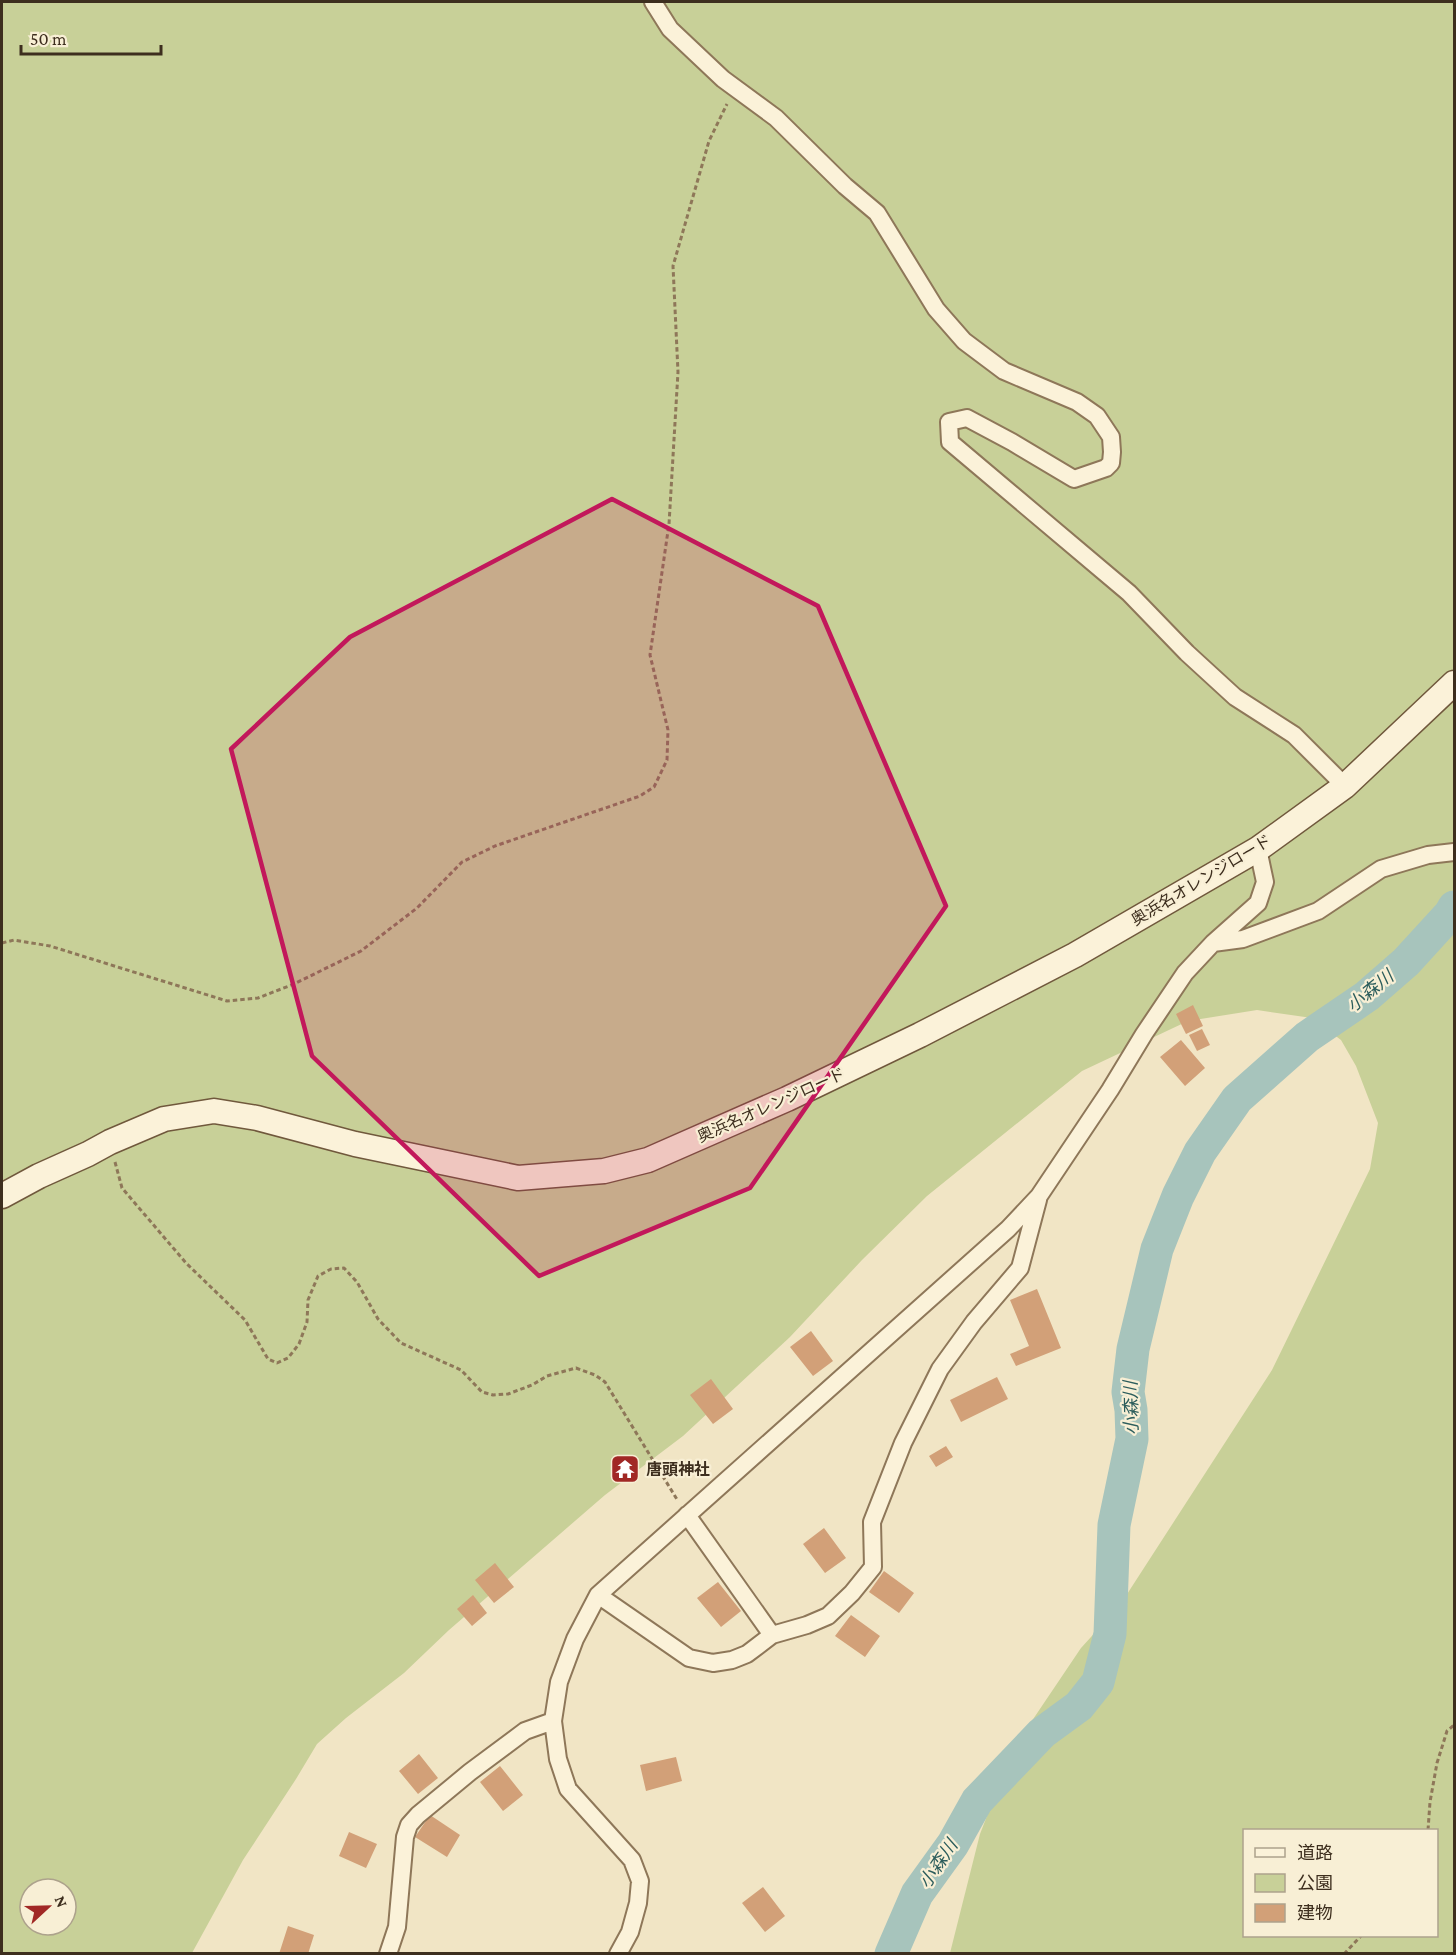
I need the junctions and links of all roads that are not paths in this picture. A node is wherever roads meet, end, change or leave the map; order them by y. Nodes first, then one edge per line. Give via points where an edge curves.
1 (652, 2) edge
2 (1455, 683) edge
3 (1345, 786) junction
4 (1258, 849) junction
5 (1455, 852) edge
6 (1213, 943) junction
7 (1040, 1196) junction
8 (2, 1197) edge
9 (687, 1515) junction
10 (598, 1595) junction
11 (772, 1635) junction
12 (553, 1721) junction
13 (388, 1953) edge
14 (618, 1953) edge

1 - 3 street via 670,29 734,88 776,118 876,213 936,309 964,340 1004,371 1077,402 1097,416 1111,437 1112,452 1106,468 1074,479 967,418 949,422 950,442 1129,593 1235,697 1294,735
2 - 3 street, 奥浜名オレンジロード
3 - 4 street, 奥浜名オレンジロード
4 - 6 street via 1265,882 1258,903
4 - 8 street, 奥浜名オレンジロード via 1075,955 920,1035 648,1160 604,1171 518,1178 214,1111 164,1119
5 - 6 street via 1428,855 1381,869 1318,911 1243,939
6 - 7 street via 1179,981
7 - 9 street via 1008,1229
7 - 11 street via 1020,1268 940,1369 903,1443 872,1522 873,1567 828,1616
9 - 10 street
9 - 11 street
10 - 11 street via 689,1658 713,1663 732,1660
10 - 12 street via 559,1682
12 - 13 street via 525,1731 409,1825 397,1927
12 - 14 street via 558,1759 568,1789 632,1860 640,1881 630,1932

